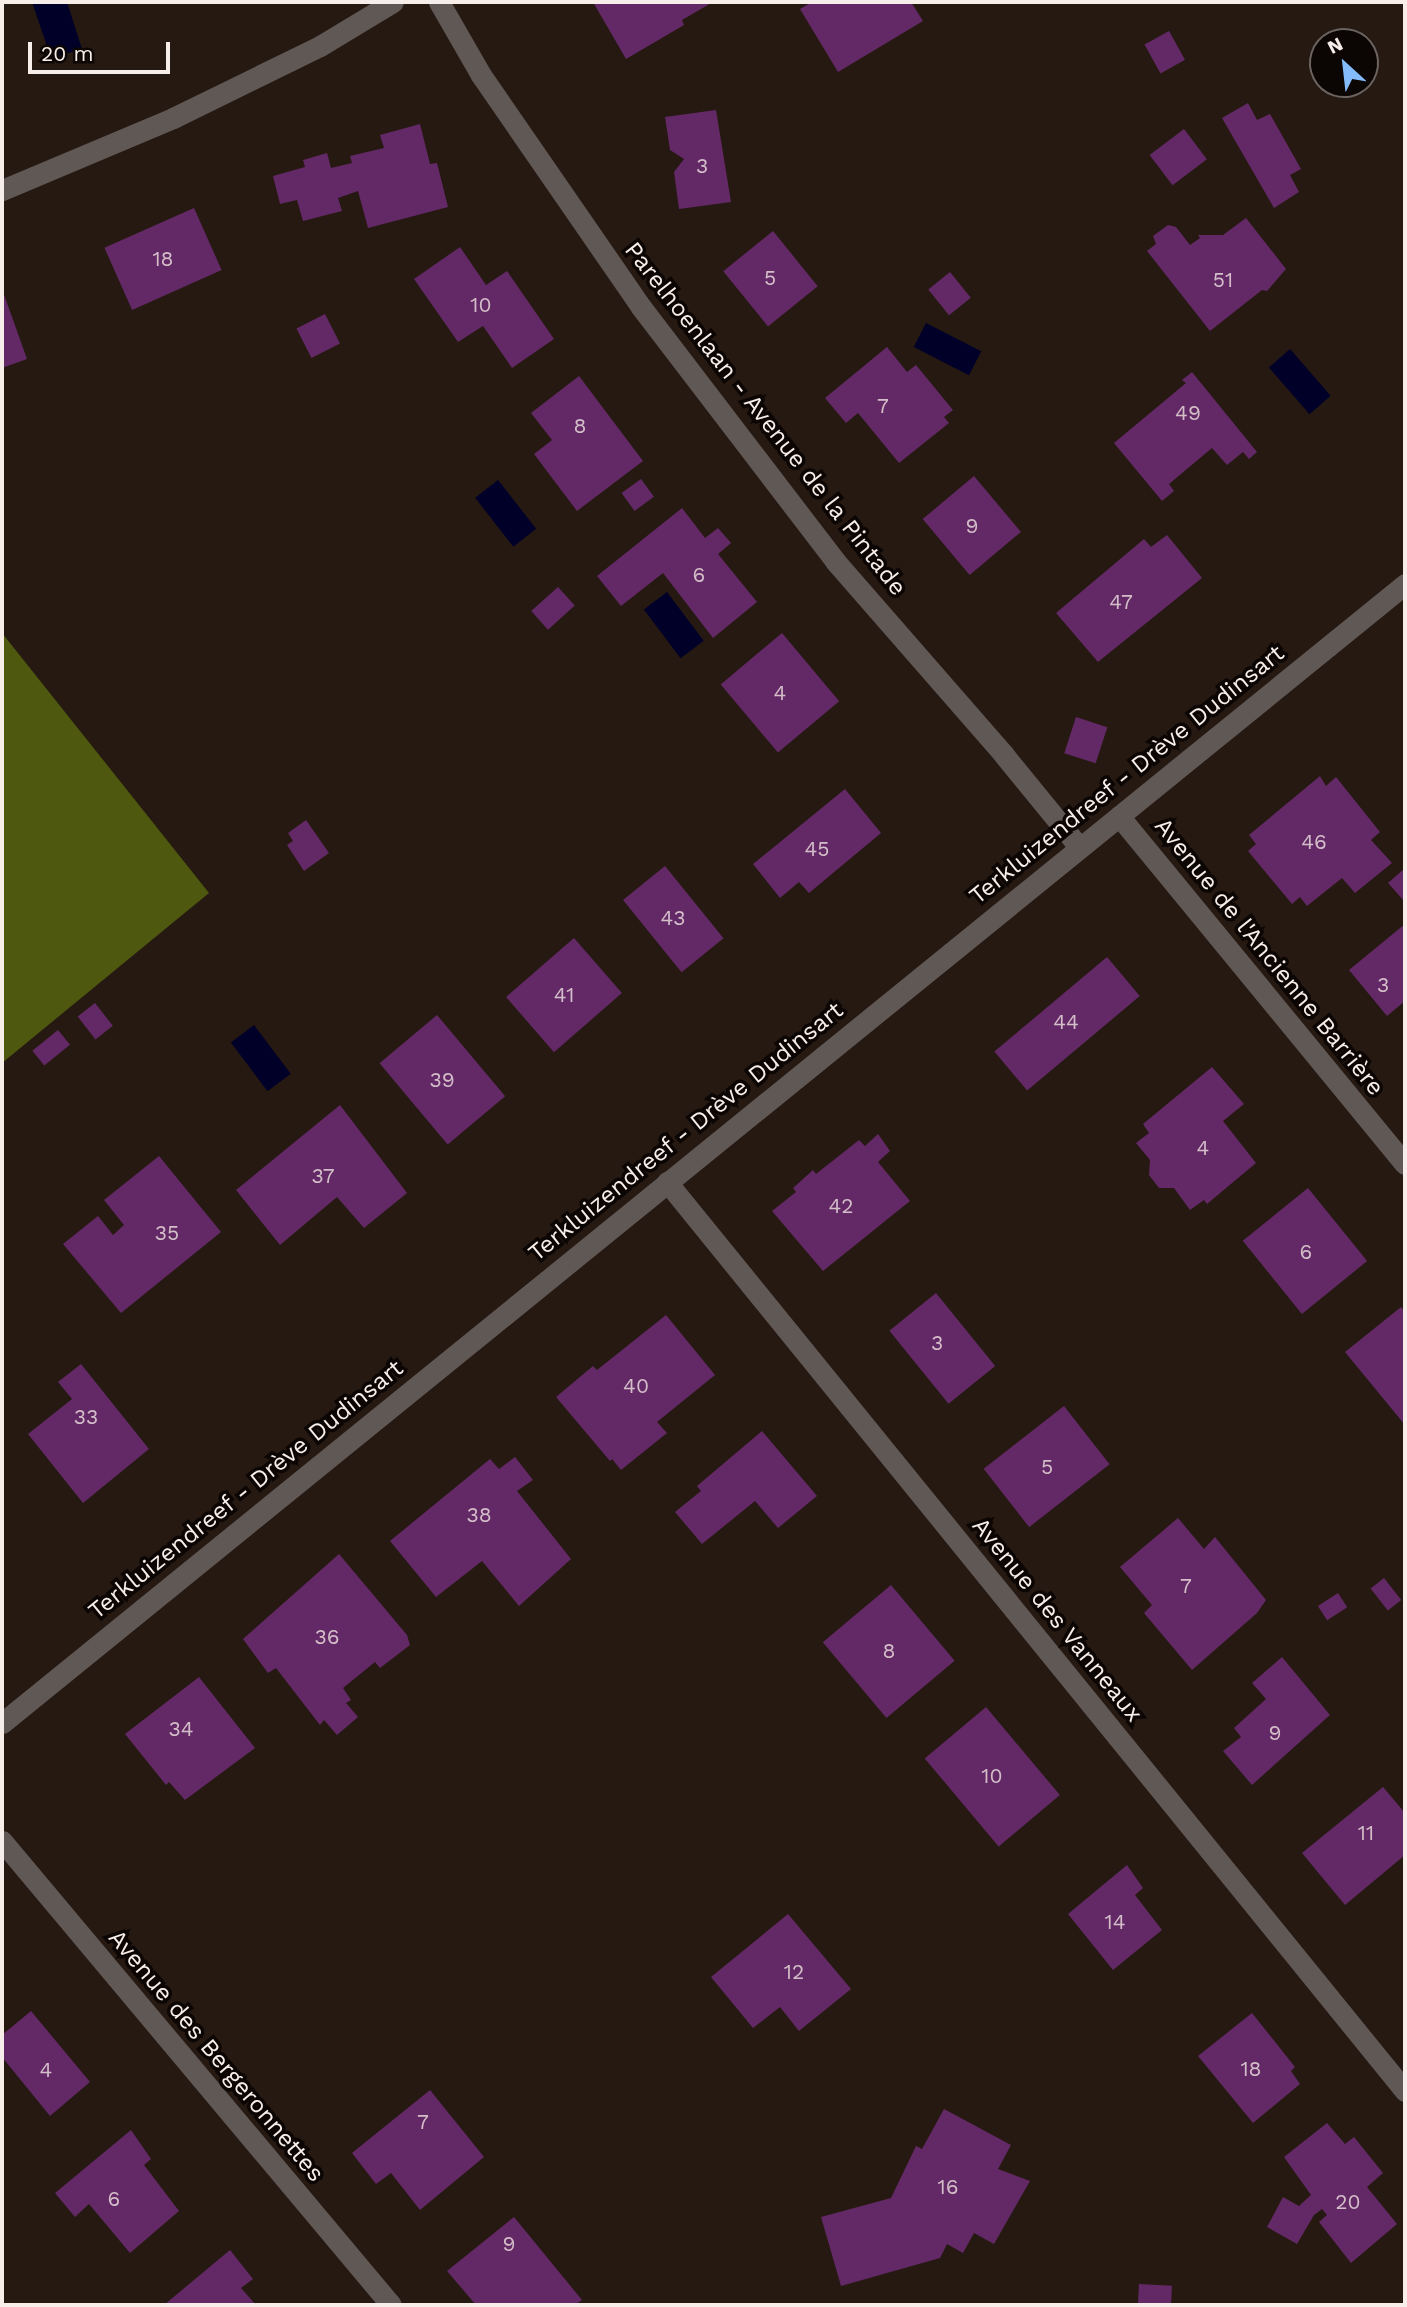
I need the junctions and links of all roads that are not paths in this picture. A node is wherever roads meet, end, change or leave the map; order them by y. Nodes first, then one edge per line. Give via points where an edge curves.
1 (393, 2) edge
2 (439, 2) edge
3 (2, 190) edge
4 (1405, 584) edge
5 (1119, 816) junction
6 (1079, 847) junction
7 (1405, 1164) edge
8 (667, 1182) junction
9 (2, 1723) edge
10 (2, 1841) edge
11 (1405, 2091) edge
12 (391, 2305) edge

1 - 3 street via 320,46 173,118
2 - 6 street, Parelhoenlaan - Avenue de la Pintade via 481,75 565,200 680,359 835,561
4 - 5 street, Terkluizendreef - Drève Dudinsart
5 - 6 street, Terkluizendreef - Drève Dudinsart
5 - 7 street, Avenue de l'Ancienne Barrière
6 - 8 street, Terkluizendreef - Drève Dudinsart
8 - 9 street, Terkluizendreef - Drève Dudinsart
8 - 11 street, Avenue des Vanneaux
10 - 12 street, Avenue des Bergeronnettes

